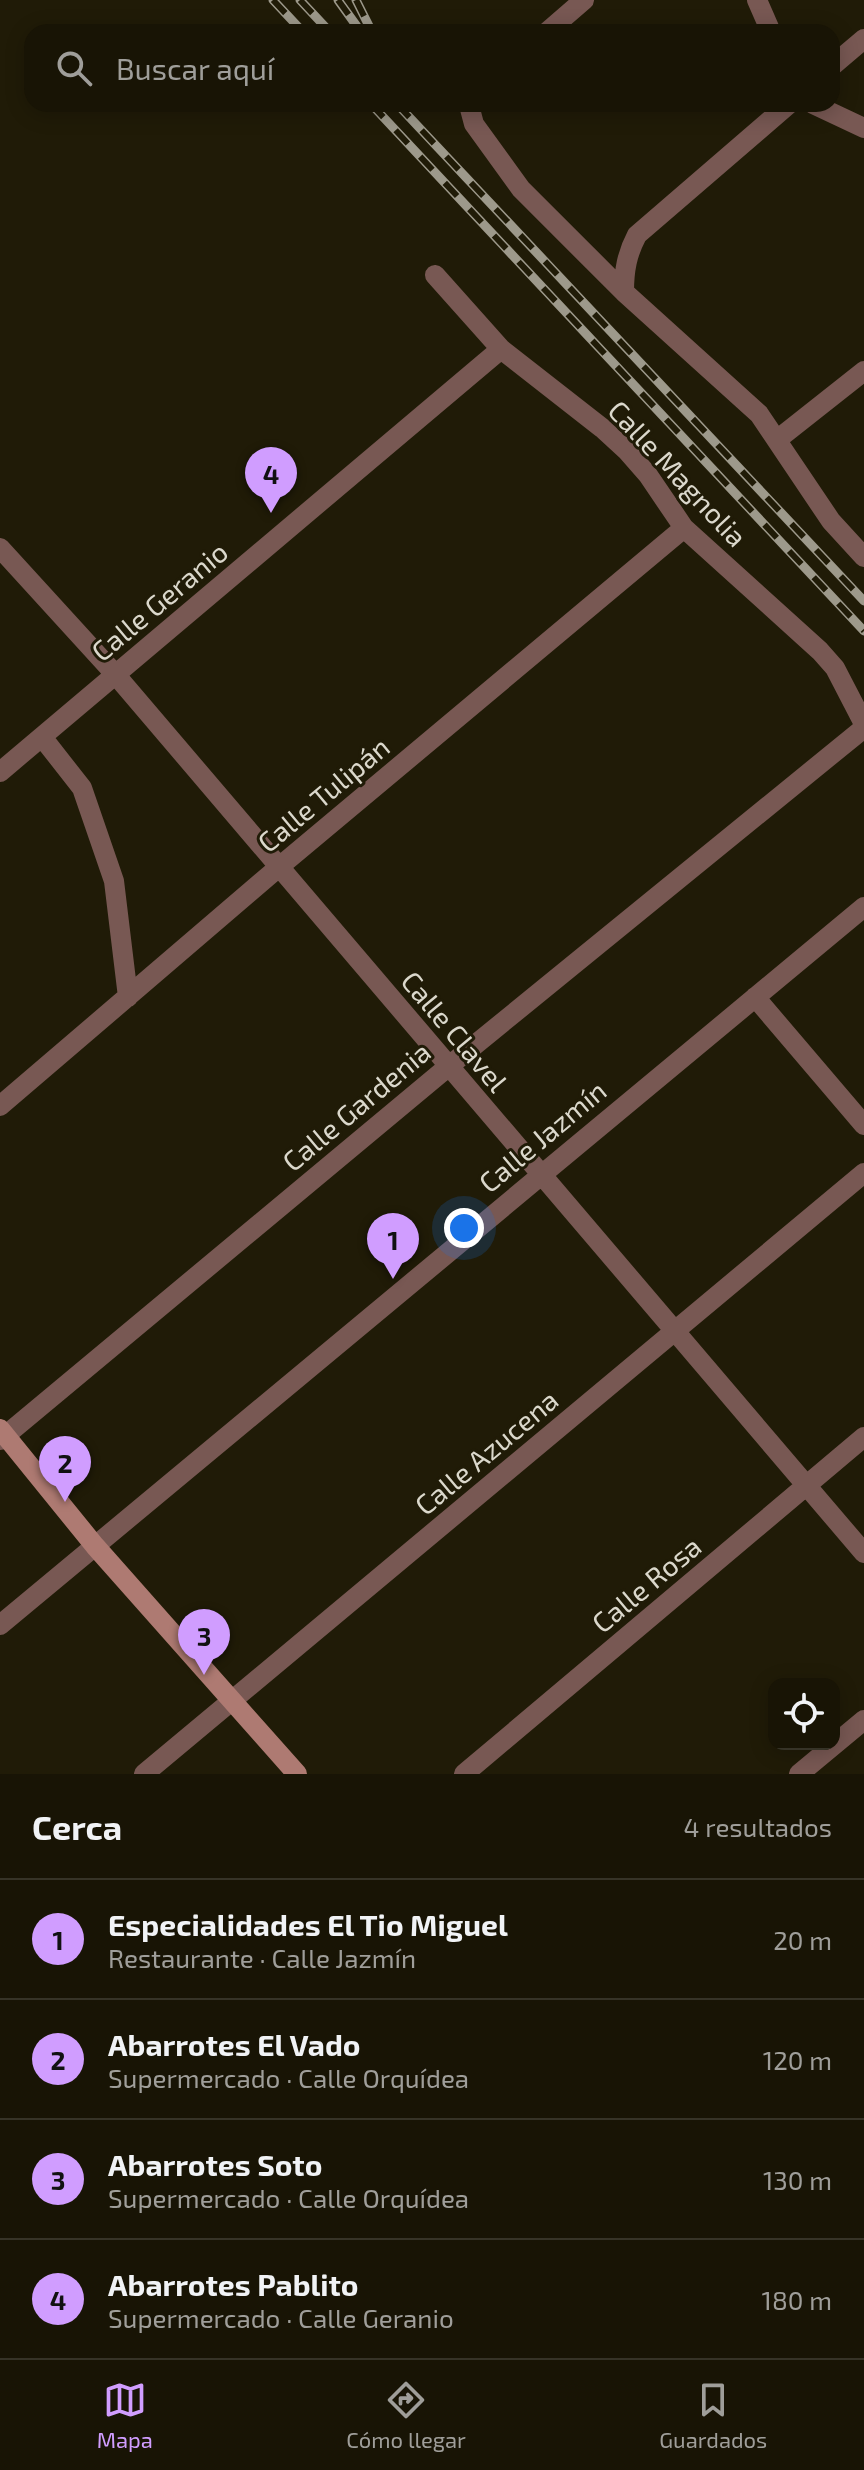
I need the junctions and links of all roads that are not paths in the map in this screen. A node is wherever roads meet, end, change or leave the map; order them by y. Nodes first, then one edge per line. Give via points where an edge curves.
1 (584, 0) edge
2 (757, 0) edge
3 (556, 24) edge
4 (768, 24) edge
5 (864, 39) edge
6 (840, 59) edge
7 (472, 112) edge
8 (780, 112) edge
9 (830, 112) edge
10 (864, 128) edge
11 (435, 275) dead end
12 (624, 292) junction
13 (501, 349) junction
14 (864, 371) edge
15 (778, 439) junction
16 (684, 528) junction
17 (0, 548) edge
18 (864, 557) edge
19 (115, 674) junction
20 (864, 726) edge
21 (42, 737) junction
22 (0, 772) edge
23 (279, 867) junction
24 (864, 907) edge
25 (128, 997) junction
26 (755, 997) junction
27 (449, 1066) junction
28 (0, 1106) edge
29 (864, 1125) edge
30 (864, 1173) edge
31 (540, 1174) junction
32 (674, 1332) junction
33 (2, 1435) edge
34 (864, 1437) edge
35 (806, 1486) junction
36 (95, 1546) junction
37 (864, 1553) edge
38 (0, 1625) edge
39 (231, 1700) junction
40 (864, 1720) edge
41 (144, 1774) edge
42 (297, 1774) edge
43 (464, 1774) edge
44 (799, 1774) edge

1 - 3 street
2 - 4 street
5 - 6 street
7 - 12 street via 474,124 521,189
8 - 12 street via 637,235 628,252
9 - 10 street
11 - 13 street, Calle Magnolia
12 - 15 street via 741,395
13 - 16 street, Calle Magnolia via 627,451
13 - 19 street, Calle Geranio
14 - 15 street
15 - 18 street via 831,521
16 - 20 street, Calle Magnolia via 828,659
16 - 23 street, Calle Tulipán
17 - 19 street, Calle Clavel
19 - 21 street, Calle Geranio
19 - 23 street, Calle Clavel
20 - 27 street, Calle Gardenia
21 - 22 street, Calle Geranio
21 - 25 street via 82,788 114,881
23 - 25 street, Calle Tulipán
23 - 27 street, Calle Clavel
24 - 26 street, Calle Jazmín
25 - 28 street, Calle Tulipán
26 - 29 street
26 - 31 street, Calle Jazmín
27 - 31 street, Calle Clavel
27 - 33 street, Calle Gardenia
30 - 32 street, Calle Azucena
31 - 32 street, Calle Clavel
31 - 36 street, Calle Jazmín
32 - 35 street, Calle Clavel
32 - 39 street, Calle Azucena
33 - 36 street
34 - 35 street, Calle Rosa
35 - 37 street, Calle Clavel
35 - 43 street, Calle Rosa
36 - 38 street, Calle Jazmín
36 - 39 street
39 - 41 street, Calle Azucena
39 - 42 street
40 - 44 street

